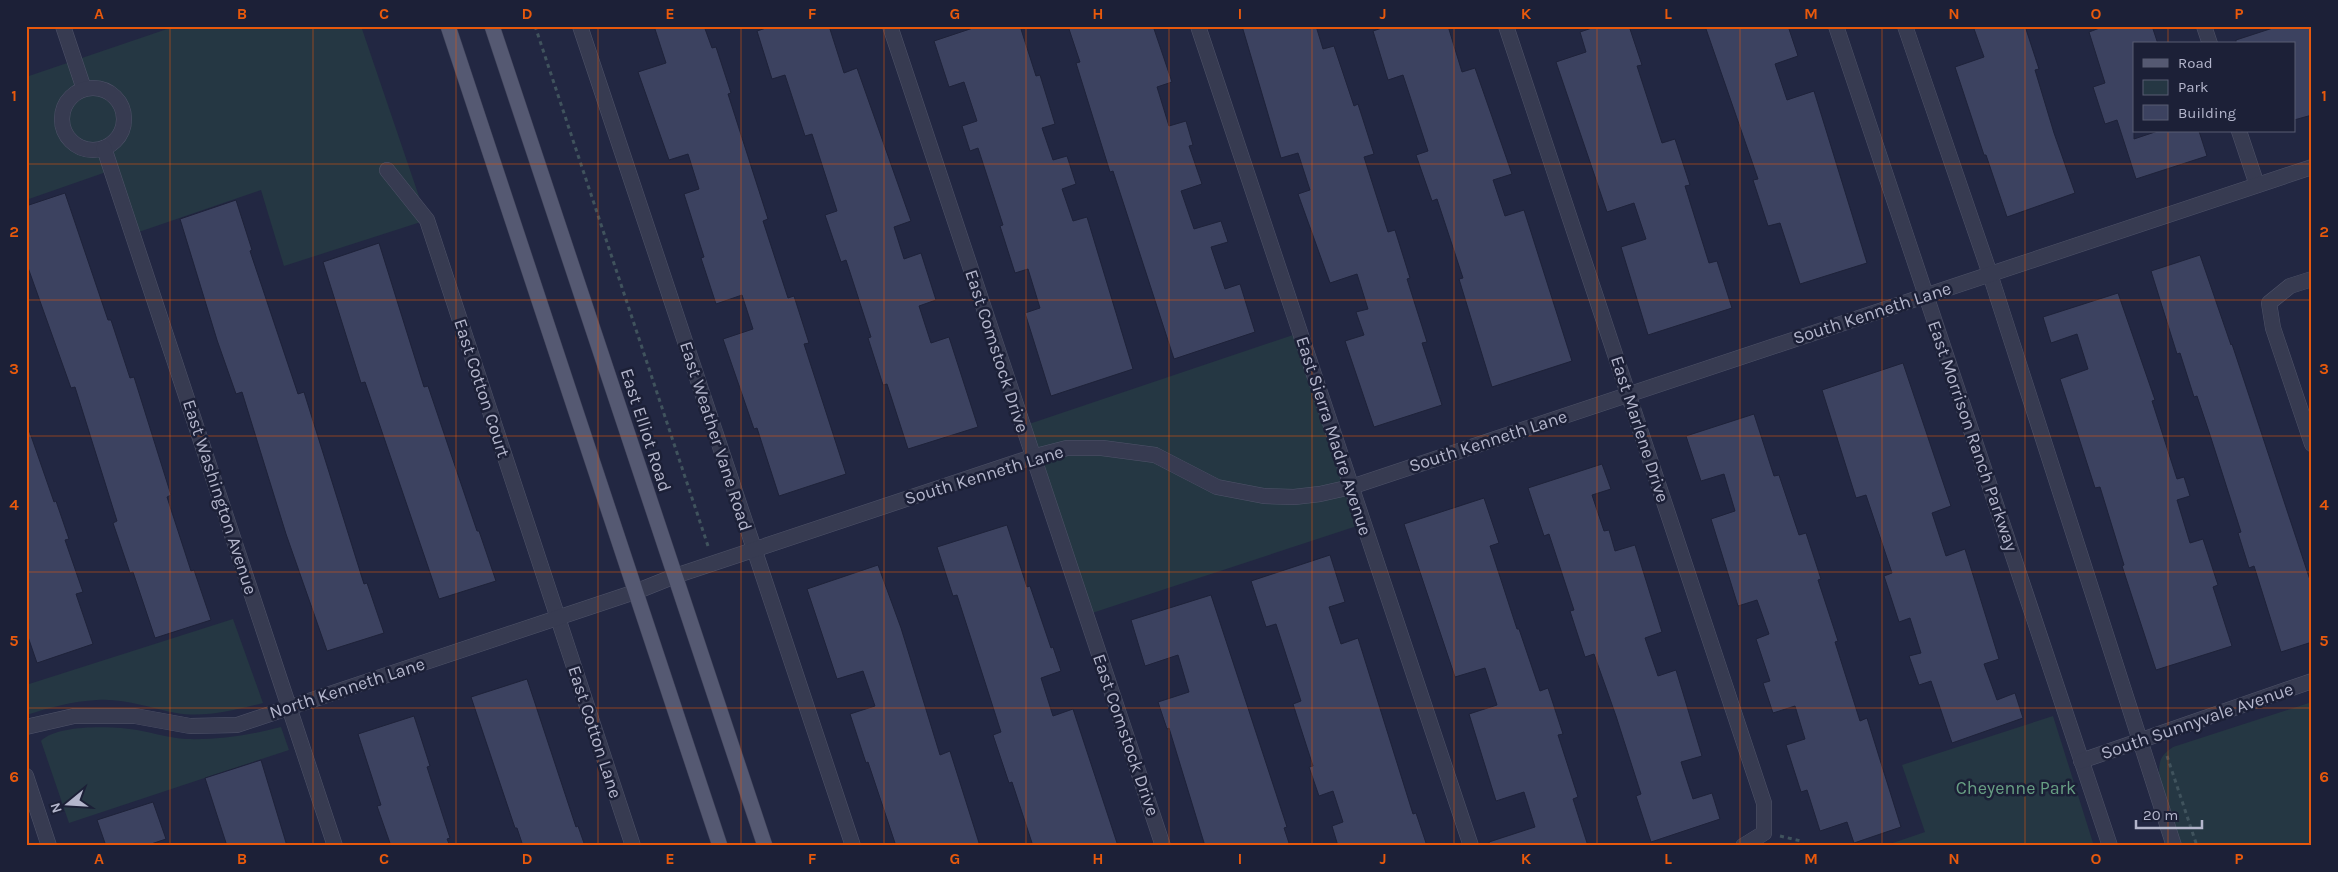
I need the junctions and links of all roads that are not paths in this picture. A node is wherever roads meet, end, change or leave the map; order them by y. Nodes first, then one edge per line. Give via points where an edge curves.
1 (63, 26) edge
2 (448, 26) edge
3 (492, 26) edge
4 (580, 26) edge
5 (890, 26) edge
6 (1198, 26) edge
7 (1506, 26) edge
8 (1836, 26) edge
9 (1905, 26) edge
10 (2204, 26) edge
11 (2209, 42) edge
12 (84, 89) junction
13 (2239, 132) edge
14 (104, 148) junction
15 (2312, 167) edge
16 (387, 170) dead end
17 (2257, 185) junction
18 (1990, 274) junction
19 (2312, 279) edge
20 (1925, 295) junction
21 (1629, 394) junction
22 (2312, 444) edge
23 (1032, 457) junction
24 (1351, 487) junction
25 (754, 549) junction
26 (675, 576) junction
27 (658, 583) joint
28 (635, 592) junction
29 (557, 618) junction
30 (2312, 681) edge
31 (289, 708) junction
32 (26, 727) edge
33 (2140, 743) junction
34 (2081, 761) junction
35 (26, 776) edge
36 (49, 846) edge
37 (335, 846) edge
38 (633, 846) edge
39 (720, 846) edge
40 (765, 846) edge
41 (853, 846) edge
42 (1163, 846) edge
43 (1471, 846) edge
44 (1743, 846) edge
45 (2110, 846) edge
46 (2174, 846) edge

1 - 12 street
2 - 28 main road
3 - 26 main road, East Elliot Road
4 - 25 street, East Weather Vane Road
5 - 23 street, East Comstock Drive
6 - 24 street, East Sierra Madre Avenue
7 - 21 street, East Marlene Drive
8 - 20 street, East Morrison Ranch Parkway
9 - 18 street
10 - 11 street
12 - 14 street via 99,88 108,92 122,106 123,128 116,140
12 - 14 street via 67,101 62,113 66,136 75,145 89,150
13 - 17 street
14 - 31 street, East Washington Avenue
15 - 17 street, South Kenneth Lane
16 - 29 street, East Cotton Court via 427,220
17 - 18 street, South Kenneth Lane
18 - 20 street, South Kenneth Lane
18 - 33 street
19 - 22 street via 2290,286 2269,303 2273,328
20 - 21 street, South Kenneth Lane
20 - 34 street, East Morrison Ranch Parkway
21 - 24 street, South Kenneth Lane
21 - 44 street, East Marlene Drive via 1764,803 1764,833
23 - 24 street, South Kenneth Lane via 1067,448 1102,448 1155,455 1218,487 1264,496 1294,497
23 - 25 street, South Kenneth Lane
23 - 42 street, East Comstock Drive
24 - 43 street, East Sierra Madre Avenue
25 - 26 street, South Kenneth Lane
25 - 41 street, East Weather Vane Road
26 - 27 street, South Kenneth Lane
26 - 40 main road, East Elliot Road
27 - 28 street, North Kenneth Lane
28 - 29 street, North Kenneth Lane
28 - 39 main road
29 - 31 street, North Kenneth Lane
29 - 38 street, East Cotton Lane
30 - 33 street, South Sunnyvale Avenue
31 - 32 street, North Kenneth Lane via 237,724 190,726 135,716 74,716
31 - 37 street, East Washington Avenue
33 - 34 street, South Sunnyvale Avenue
33 - 46 street
34 - 45 street, East Morrison Ranch Parkway
35 - 36 street

